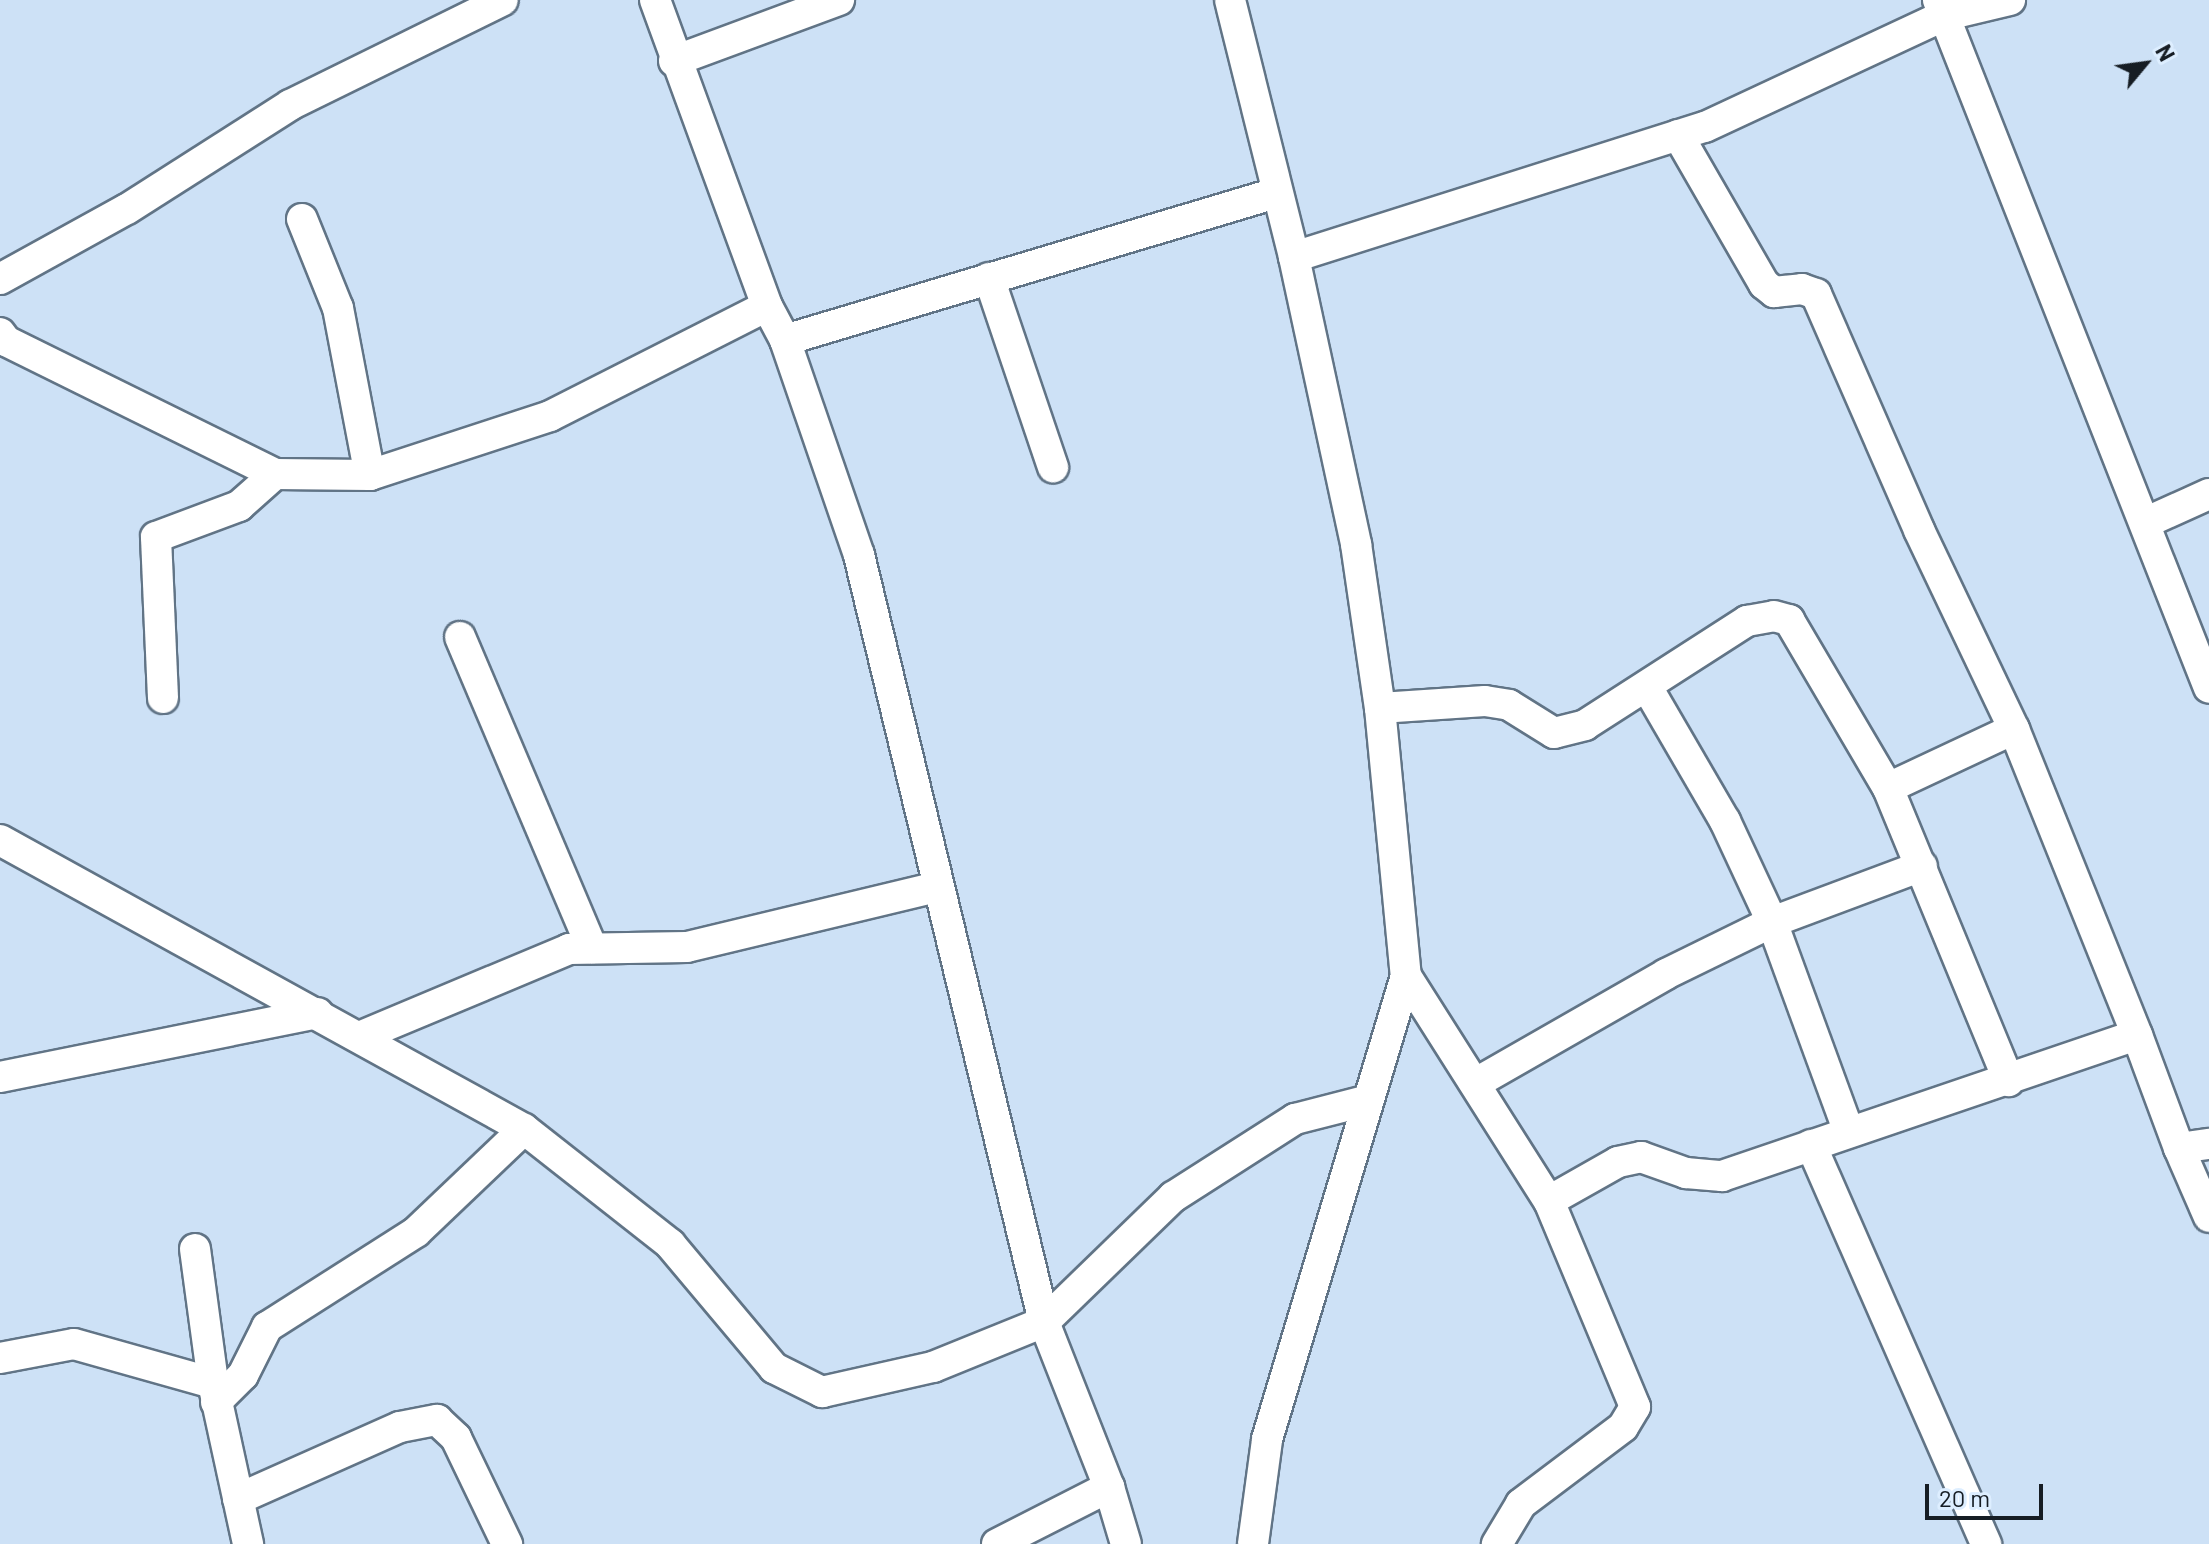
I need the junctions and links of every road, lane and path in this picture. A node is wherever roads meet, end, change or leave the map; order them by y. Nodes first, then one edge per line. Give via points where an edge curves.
1 (503, 0) edge
2 (655, 0) edge
3 (839, 0) edge
4 (1230, 0) edge
5 (2010, 0) edge
6 (1940, 8) edge
7 (674, 61) junction
8 (1678, 135) junction
9 (1276, 193) junction
10 (302, 219) dead end
11 (1294, 257) junction
12 (989, 278) junction
13 (0, 279) edge
14 (767, 306) junction
15 (0, 333) edge
16 (785, 340) junction
17 (1053, 467) dead end
18 (275, 474) junction
19 (370, 475) junction
20 (2209, 494) edge
21 (2147, 522) junction
22 (460, 637) dead end
23 (1647, 687) junction
24 (2209, 688) edge
25 (163, 698) dead end
26 (1380, 708) junction
27 (2014, 729) junction
28 (1888, 788) junction
29 (0, 840) edge
30 (1922, 866) junction
31 (937, 887) junction
32 (1772, 922) junction
33 (592, 948) junction
34 (1406, 976) junction
35 (318, 1013) junction
36 (2137, 1035) junction
37 (359, 1037) junction
38 (0, 1077) edge
39 (2009, 1081) junction
40 (1476, 1083) junction
41 (1369, 1100) junction
42 (524, 1129) junction
43 (1848, 1130) junction
44 (2209, 1144) edge
45 (1811, 1145) junction
46 (2179, 1148) junction
47 (1549, 1201) junction
48 (2209, 1217) edge
49 (195, 1249) dead end
50 (1044, 1322) junction
51 (0, 1358) edge
52 (215, 1393) junction
53 (1109, 1487) junction
54 (238, 1499) junction
55 (248, 1544) edge
56 (507, 1544) edge
57 (997, 1544) edge
58 (1126, 1544) edge
59 (1253, 1544) edge
60 (1497, 1544) edge
61 (1986, 1544) edge

1 - 13 street via 290,105 127,209
2 - 7 street
3 - 7 street
4 - 9 street
5 - 6 street
6 - 8 street
6 - 21 street
7 - 14 street
8 - 11 street
8 - 27 street via 1764,284 1774,292 1802,289 1816,294 1919,530
9 - 11 street
9 - 12 street
10 - 19 street via 338,308
11 - 26 street via 1356,544
12 - 16 street
12 - 17 street
14 - 16 street
14 - 19 street via 550,416
15 - 18 street via 6,341
16 - 31 street via 859,555
18 - 19 street
18 - 25 street via 239,506 156,537
20 - 21 street
21 - 24 street
22 - 33 street
23 - 26 street via 1585,725 1554,733 1509,705 1485,701
23 - 28 street via 1747,621 1774,616 1789,620
23 - 32 street via 1725,821
26 - 34 street
27 - 28 street
27 - 36 street
28 - 30 street
29 - 35 street
30 - 32 street
30 - 39 street
31 - 33 street via 687,947
31 - 50 street
32 - 40 street via 1666,974
32 - 43 street
33 - 37 street via 569,949
34 - 40 street
34 - 41 street
35 - 37 street
35 - 38 street
36 - 39 street
36 - 46 street
37 - 42 street
39 - 43 street
40 - 47 street
41 - 50 street via 1295,1119 1173,1197
41 - 59 street via 1267,1440
42 - 50 street via 670,1244 774,1368 822,1392 933,1367
42 - 52 street via 416,1232 267,1327 243,1375
43 - 45 street
44 - 46 street
45 - 47 street via 1722,1176 1686,1173 1641,1157 1618,1162
45 - 61 street
46 - 48 street
47 - 60 street via 1635,1407 1623,1427 1521,1504
49 - 52 street
50 - 53 street
51 - 52 street via 74,1344
52 - 54 street
53 - 57 street
53 - 58 street
54 - 55 street
54 - 56 street via 400,1427 437,1420 456,1438

